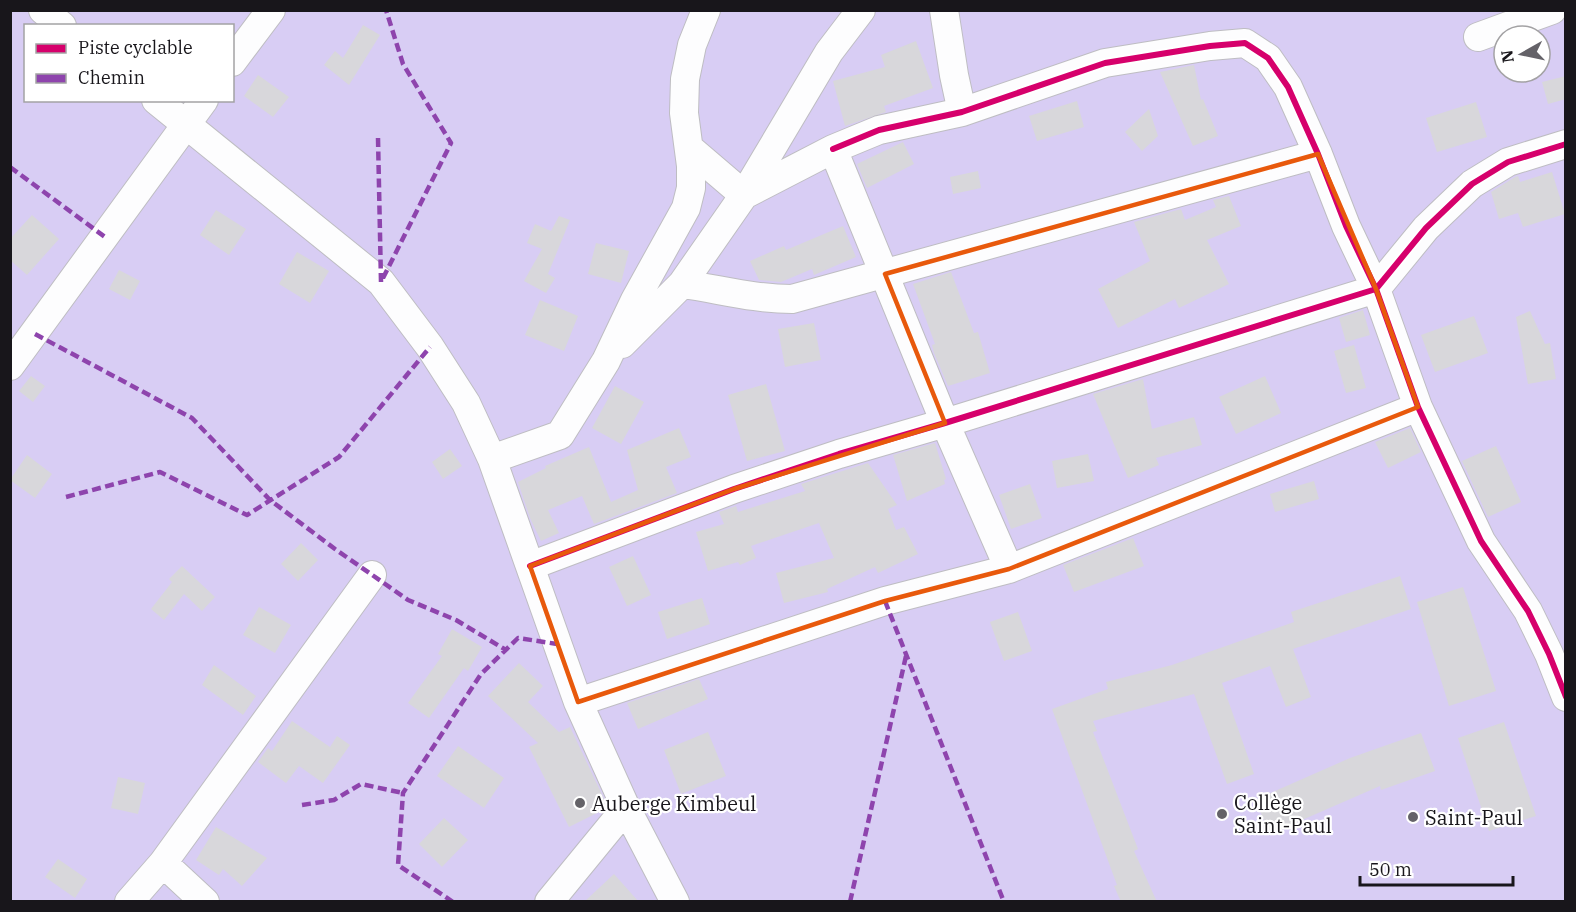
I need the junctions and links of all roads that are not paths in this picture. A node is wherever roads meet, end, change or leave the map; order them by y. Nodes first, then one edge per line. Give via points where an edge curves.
1 (44, 10) edge
2 (271, 10) edge
3 (705, 10) edge
4 (861, 10) edge
5 (945, 10) edge
6 (1552, 10) edge
7 (60, 24) edge
8 (1478, 37) dead end
9 (234, 59) edge
10 (158, 102) edge
11 (203, 102) edge
12 (962, 112) junction
13 (186, 125) junction
14 (1566, 144) edge
15 (688, 148) junction
16 (833, 149) junction
17 (1318, 154) junction
18 (744, 195) junction
19 (885, 274) junction
20 (682, 284) junction
21 (1376, 289) junction
22 (606, 361) junction
23 (10, 366) edge
24 (1418, 407) junction
25 (945, 423) junction
26 (492, 459) junction
27 (530, 566) junction
28 (1009, 569) junction
29 (372, 574) dead end
30 (1566, 697) edge
31 (578, 702) junction
32 (626, 808) junction
33 (164, 862) junction
34 (129, 902) edge
35 (205, 902) edge
36 (549, 902) edge
37 (675, 902) edge

1 - 7 street
2 - 9 street
3 - 15 street via 685,79
4 - 18 street via 829,52
5 - 12 street
6 - 8 street
10 - 13 street
11 - 13 street
12 - 16 street via 879,130
12 - 17 street via 1105,63 1245,43 1268,58 1288,87
13 - 23 street
13 - 26 street via 381,282 466,403
14 - 21 street via 1508,162 1472,184 1426,228
15 - 18 street
15 - 22 street via 691,188 686,208
16 - 18 street
16 - 19 street
17 - 19 street
17 - 21 street
18 - 20 street
19 - 20 street via 792,299 765,299
19 - 25 street
20 - 22 street
21 - 24 street
21 - 25 street
22 - 26 street via 560,435
24 - 28 street
24 - 30 street via 1481,541 1528,611
25 - 27 street via 734,489
25 - 28 street
26 - 27 street
27 - 31 street
28 - 31 street via 885,601
29 - 33 street
31 - 32 street
32 - 36 street
32 - 37 street
33 - 34 street
33 - 35 street

